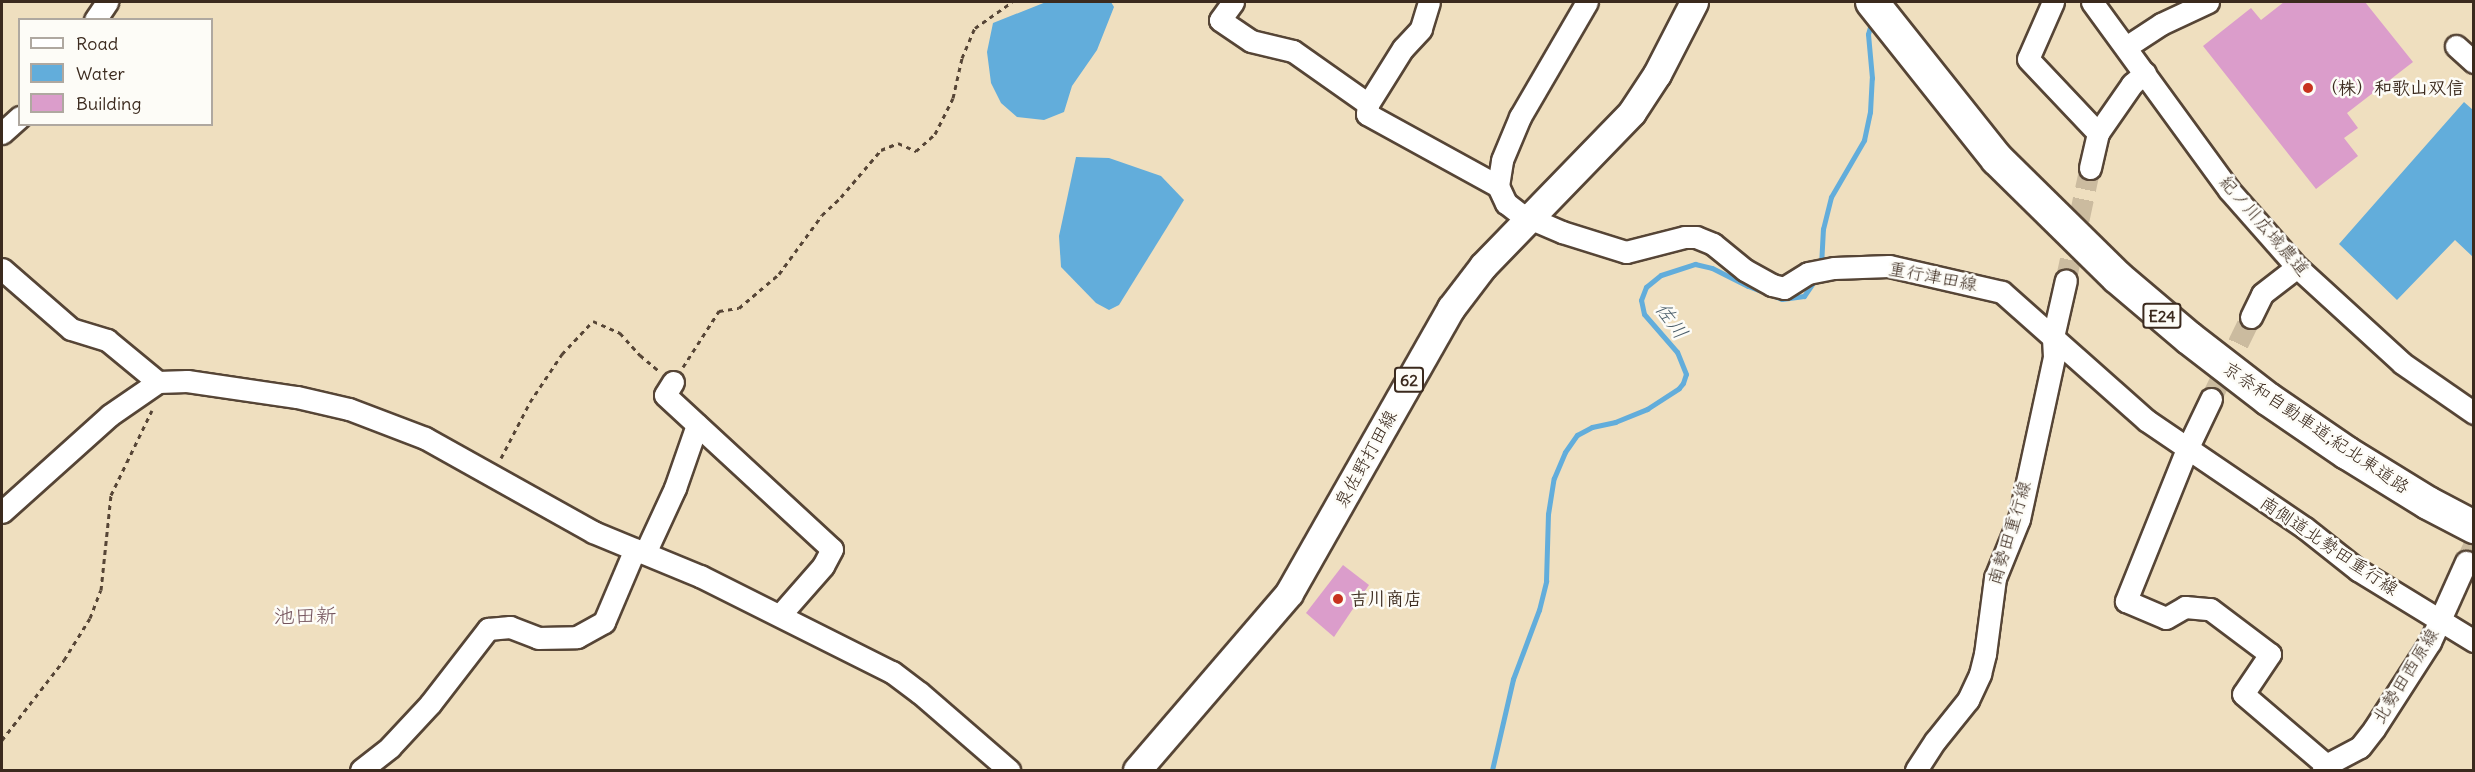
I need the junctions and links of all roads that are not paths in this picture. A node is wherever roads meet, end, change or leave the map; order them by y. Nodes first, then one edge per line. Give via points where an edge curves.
1 (107, 2) edge
2 (1233, 2) edge
3 (1429, 2) edge
4 (1587, 2) edge
5 (1694, 2) edge
6 (1872, 2) edge
7 (2053, 2) edge
8 (2092, 2) edge
9 (2208, 2) edge
10 (96, 18) edge
11 (2456, 46) dead end
12 (2126, 47) junction
13 (2474, 62) edge
14 (2145, 73) junction
15 (1368, 104) junction
16 (18, 119) edge
17 (2, 133) edge
18 (2098, 133) junction
19 (2090, 168) tunnel mouth
20 (1498, 186) junction
21 (1530, 220) junction
22 (2297, 267) junction
23 (2, 268) edge
24 (2066, 280) tunnel mouth
25 (2002, 292) joint
26 (2251, 317) tunnel mouth
27 (2053, 337) junction
28 (158, 382) junction
29 (673, 382) road end
30 (2211, 399) tunnel mouth
31 (2474, 413) edge
32 (697, 425) junction
33 (2187, 449) junction
34 (2, 512) edge
35 (2474, 527) edge
36 (640, 551) junction
37 (2466, 562) tunnel mouth
38 (780, 615) junction
39 (2441, 619) junction
40 (2474, 641) edge
41 (2325, 768) edge
42 (361, 771) edge
43 (1009, 771) edge
44 (1137, 771) edge
45 (1916, 771) edge

1 - 10 street
2 - 15 street via 1220,20 1251,41 1293,51
3 - 15 street via 1421,29 1403,48
4 - 20 street via 1520,117 1502,160
5 - 21 main road, 泉佐野打田線 / 62 via 1658,74 1632,112
6 - 35 highway, 京奈和自動車道;紀北東道路 / E24 via 1997,159 2135,293 2268,399 2347,453
7 - 18 street via 2028,59
8 - 12 street, 紀ノ川広域農道
9 - 12 street via 2161,24
11 - 13 street
12 - 14 street, 紀ノ川広域農道
14 - 18 street via 2132,84
14 - 22 street, 紀ノ川広域農道 via 2229,190
15 - 20 street via 1367,114 1379,122
16 - 17 street
18 - 19 street
20 - 21 street via 1506,203
21 - 25 street, 重行津田線 via 1626,252 1696,237 1713,244 1745,270 1784,288 1808,273 1889,266
21 - 44 main road, 泉佐野打田線 / 62 via 1483,266 1451,308 1289,593
22 - 26 street via 2262,294
22 - 31 street, 紀ノ川広域農道 via 2402,363
23 - 28 street via 70,329 107,340
24 - 27 street, 南勢田重行線
25 - 27 street, 南側道北勢田重行線
27 - 33 street, 南側道北勢田重行線 via 2146,420
27 - 45 street, 南勢田重行線 via 2054,357 2019,519 1995,578 1980,674 1968,700
28 - 34 street via 110,415
28 - 36 street via 197,382 349,409 425,438 593,532
29 - 32 street via 665,395
30 - 33 street
32 - 36 street via 675,488
32 - 38 street via 832,549 823,566
33 - 39 street, 南側道北勢田重行線 via 2305,528 2358,570
33 - 41 street via 2126,601 2166,618 2185,607 2210,609 2270,654 2243,694
36 - 38 street
36 - 42 street via 604,622 578,637 538,638 510,627 488,629 430,704
37 - 39 street, 北勢田西原線
38 - 43 street via 892,672
39 - 40 street, 南側道北勢田重行線
39 - 41 street, 北勢田西原線 via 2412,673 2360,747

